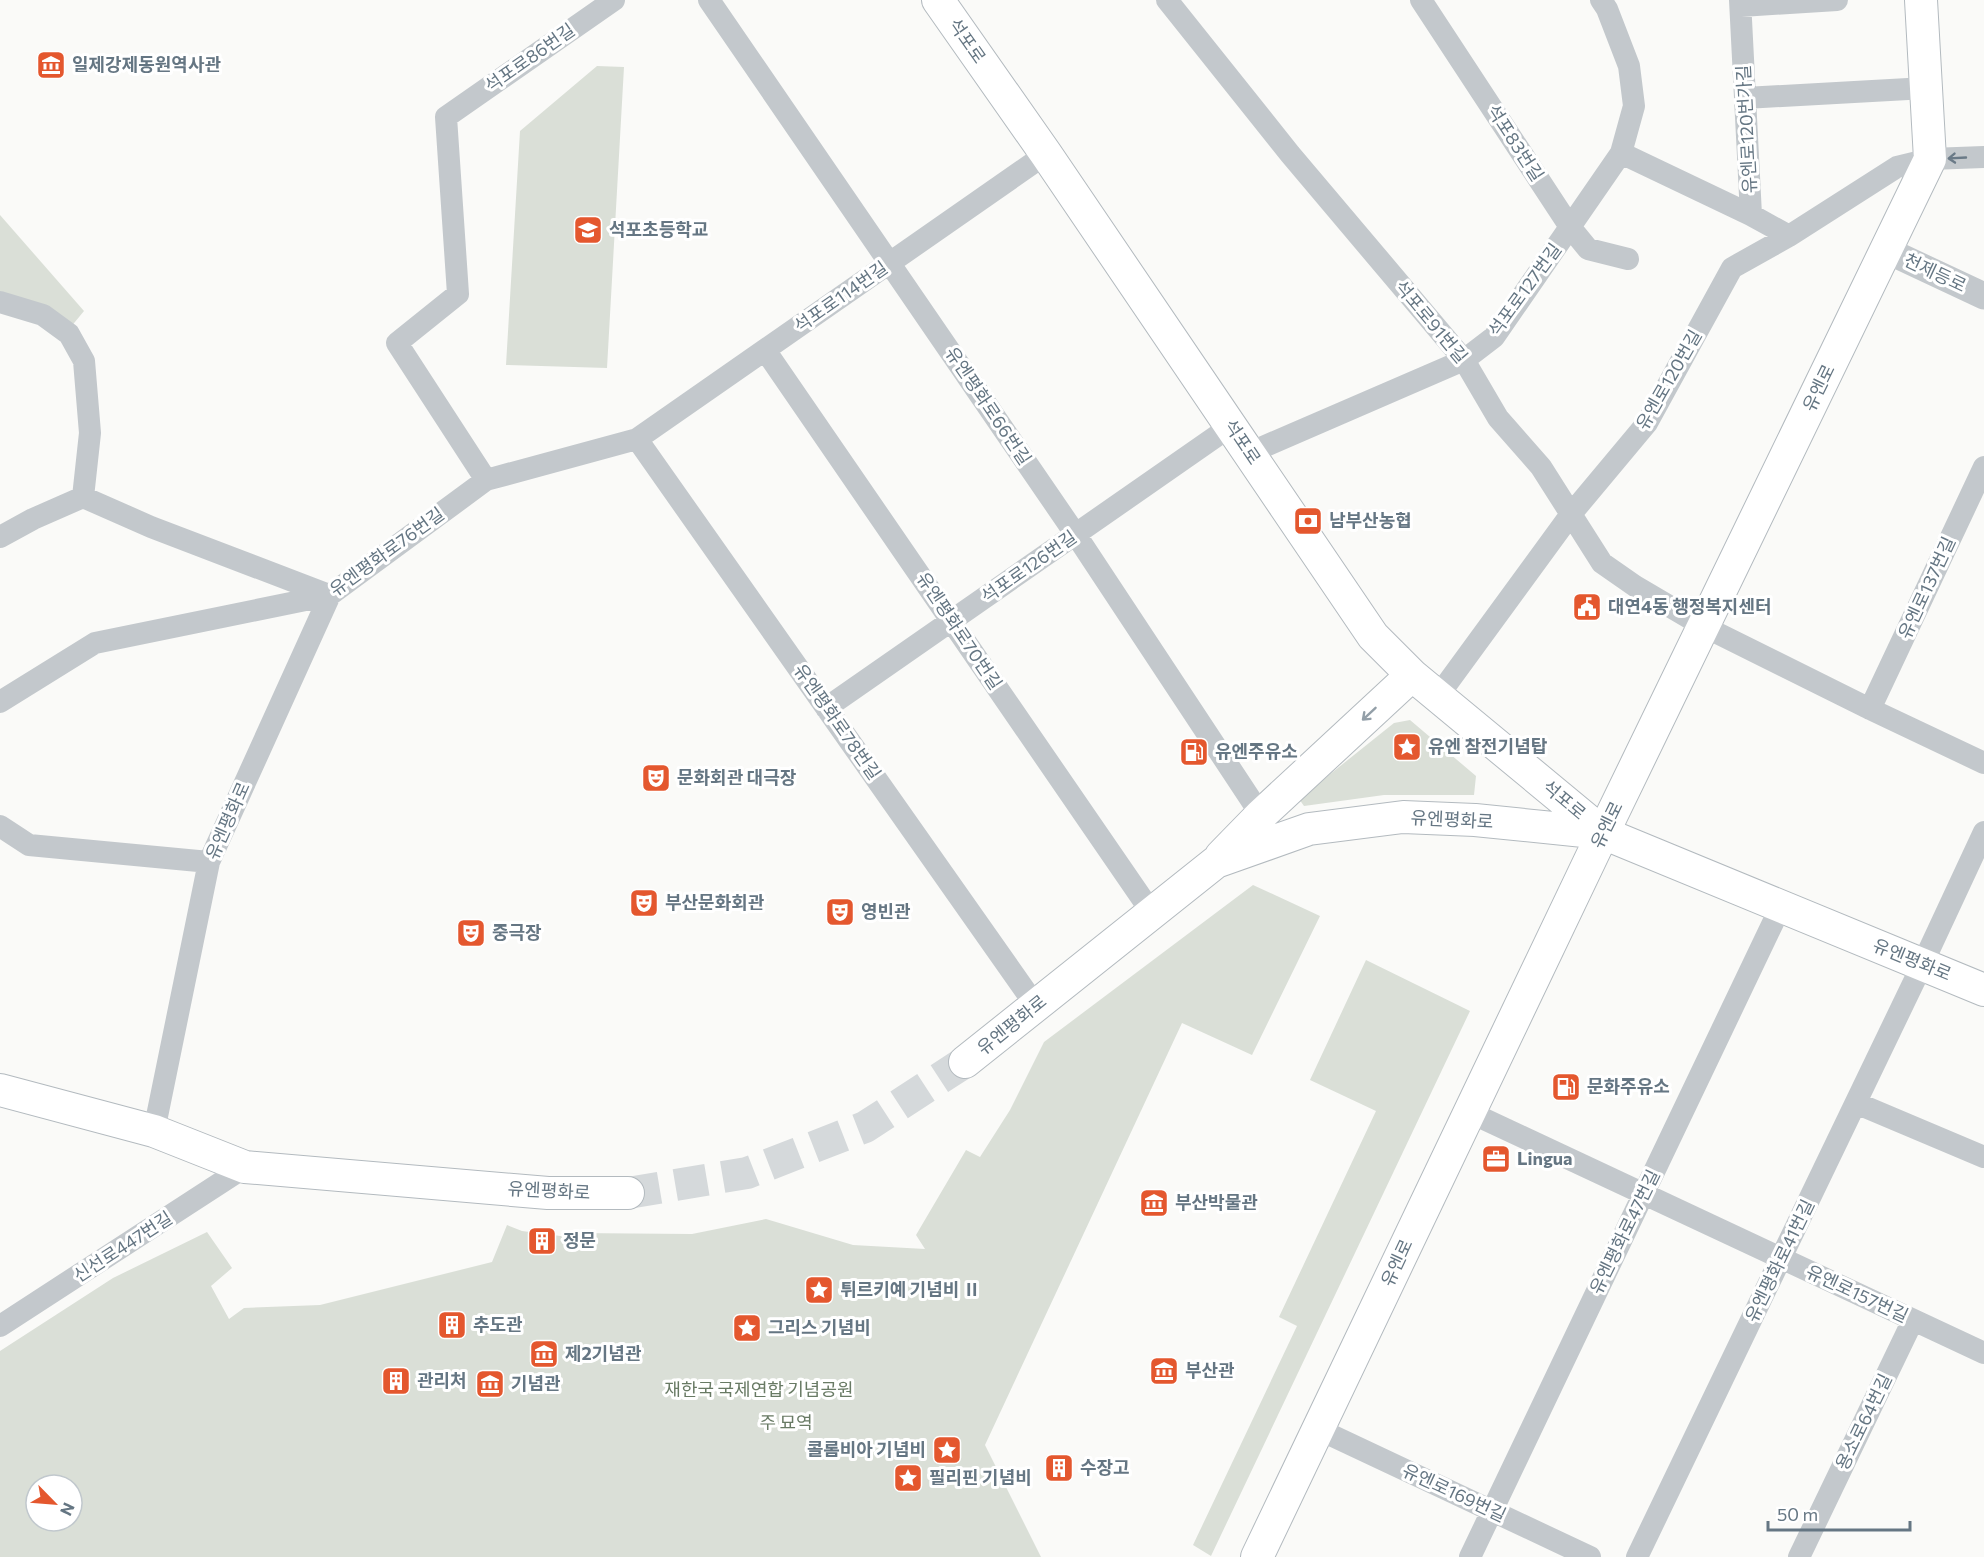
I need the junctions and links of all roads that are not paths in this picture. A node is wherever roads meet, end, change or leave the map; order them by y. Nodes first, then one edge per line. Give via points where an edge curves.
1 (614, 0) edge
2 (709, 0) edge
3 (939, 0) edge
4 (1167, 0) edge
5 (1421, 0) edge
6 (1601, 0) edge
7 (1837, 0) edge
8 (1921, 0) edge
9 (1741, 3) edge
10 (1926, 88) junction
11 (1745, 98) junction
12 (1621, 153) junction
13 (1046, 154) junction
14 (1984, 157) edge
15 (1930, 159) junction
16 (1751, 214) junction
17 (1570, 227) junction
18 (1789, 236) junction
19 (1886, 250) junction
20 (1629, 259) dead end
21 (890, 263) junction
22 (1984, 296) edge
23 (0, 302) edge
24 (765, 350) junction
25 (1464, 360) junction
26 (1231, 426) junction
27 (637, 439) junction
28 (1249, 453) junction
29 (1984, 466) edge
30 (486, 480) junction
31 (83, 497) junction
32 (1571, 514) junction
33 (1076, 535) junction
34 (0, 537) edge
35 (330, 596) junction
36 (952, 621) junction
37 (1703, 626) junction
38 (1412, 675) junction
39 (1437, 696) junction
40 (0, 702) edge
41 (826, 708) junction
42 (1870, 709) junction
43 (1984, 763) edge
44 (1261, 815) junction
45 (0, 826) edge
46 (1984, 832) edge
47 (1603, 833) junction
48 (209, 862) junction
49 (1216, 862) junction
50 (1781, 906) junction
51 (1152, 914) junction
52 (1922, 964) junction
53 (1984, 990) edge
54 (1036, 1006) junction
55 (965, 1062) tunnel mouth
56 (0, 1090) edge
57 (1856, 1103) junction
58 (1469, 1112) junction
59 (154, 1131) junction
60 (1984, 1157) edge
61 (245, 1167) junction
62 (628, 1193) tunnel mouth
63 (1643, 1194) junction
64 (1781, 1258) junction
65 (1913, 1320) junction
66 (0, 1326) edge
67 (1984, 1353) edge
68 (1318, 1429) junction
69 (1492, 1511) junction
70 (1257, 1557) edge
71 (1470, 1557) edge
72 (1590, 1557) edge
73 (1637, 1557) edge
74 (1799, 1557) edge

1 - 30 street, 석포로86번길 via 446,117 459,294 396,343
2 - 21 street, 유엔평화로66번길
3 - 13 main road, 석포로
4 - 25 street, 석포로91번길 via 1290,154
5 - 17 street, 석포83번길
6 - 12 street, 석포로127번길 via 1629,66 1634,106
7 - 9 street
8 - 10 main road, 유엔로
9 - 11 street, 유엔로120번가길
10 - 11 street
10 - 15 main road, 유엔로
11 - 16 street, 유엔로120번가길
12 - 16 street
12 - 17 street, 석포로127번길
13 - 21 street, 석포로114번길
13 - 26 main road, 석포로
14 -> 15 street, 유엔로120번길
15 - 18 street, 유엔로120번길 via 1897,167
15 - 19 main road, 유엔로
16 - 18 street, 유엔로120번가길
17 - 20 street, 석포83번길 via 1587,249
17 - 25 street, 석포로127번길 via 1494,337
18 - 32 street, 유엔로120번길 via 1732,268 1647,423
19 - 22 street, 천제등로
19 - 37 main road, 유엔로
21 - 24 street, 석포로114번길
21 - 33 street, 유엔평화로66번길
23 - 31 street via 43,315 69,334 84,361 90,433
24 - 27 street, 석포로114번길
24 - 36 street, 유엔평화로70번길
25 - 28 street, 석포로127번길
25 - 32 street, 석포로91번길 via 1497,418 1541,467
26 - 28 main road, 석포로
26 - 33 street, 석포로126번길
27 - 30 street, 유엔평화로76번길
27 - 41 street, 유엔평화로78번길
28 - 38 main road, 석포로 via 1373,636
29 - 42 street, 유엔로137번길
30 - 35 street, 유엔평화로76번길
31 - 34 street
31 - 35 street
32 - 37 street, 석포로91번길 via 1602,563
32 - 39 street, 유엔로120번길
33 - 36 street, 석포로126번길
33 - 44 street, 유엔평화로66번길
35 - 40 street, 유엔평화로76번길 via 95,643
35 - 48 street, 유엔평화로
36 - 41 street, 석포로126번길
36 - 51 street, 유엔평화로70번길
37 - 42 street
37 - 47 main road, 유엔로
38 - 39 main road, 석포로
38 -> 44 main road
39 - 47 main road, 석포로
41 - 54 street, 유엔평화로78번길
42 - 43 street
44 - 49 main road
45 - 48 street via 29,845
46 - 52 street, 유엔평화로41번길
47 - 49 main road, 유엔평화로 via 1403,817 1309,829
47 - 50 main road, 유엔평화로
47 - 58 main road, 유엔로
48 - 59 street, 유엔평화로
49 - 51 main road, 유엔평화로
50 - 52 main road, 유엔평화로
50 - 63 street, 유엔평화로47번길
51 - 54 main road, 유엔평화로
52 - 53 main road, 유엔평화로
52 - 57 street, 유엔평화로41번길
54 - 55 main road, 유엔평화로
56 - 59 main road, 유엔평화로
57 - 60 street
57 - 64 street, 유엔평화로41번길
58 - 63 street, 유엔로157번길
58 - 68 main road, 유엔로
59 - 61 main road, 유엔평화로
61 - 62 main road, 유엔평화로 via 548,1193
61 - 66 street, 신선로447번길
63 - 64 street, 유엔로157번길
63 - 69 street, 유엔평화로47번길
64 - 65 street, 유엔로157번길
64 - 73 street, 유엔평화로41번길
65 - 67 street, 유엔로157번길
65 - 74 street, 용소로64번길
68 - 69 street, 유엔로169번길
68 - 70 main road, 유엔로
69 - 71 street, 유엔평화로47번길
69 - 72 street, 유엔로169번길

